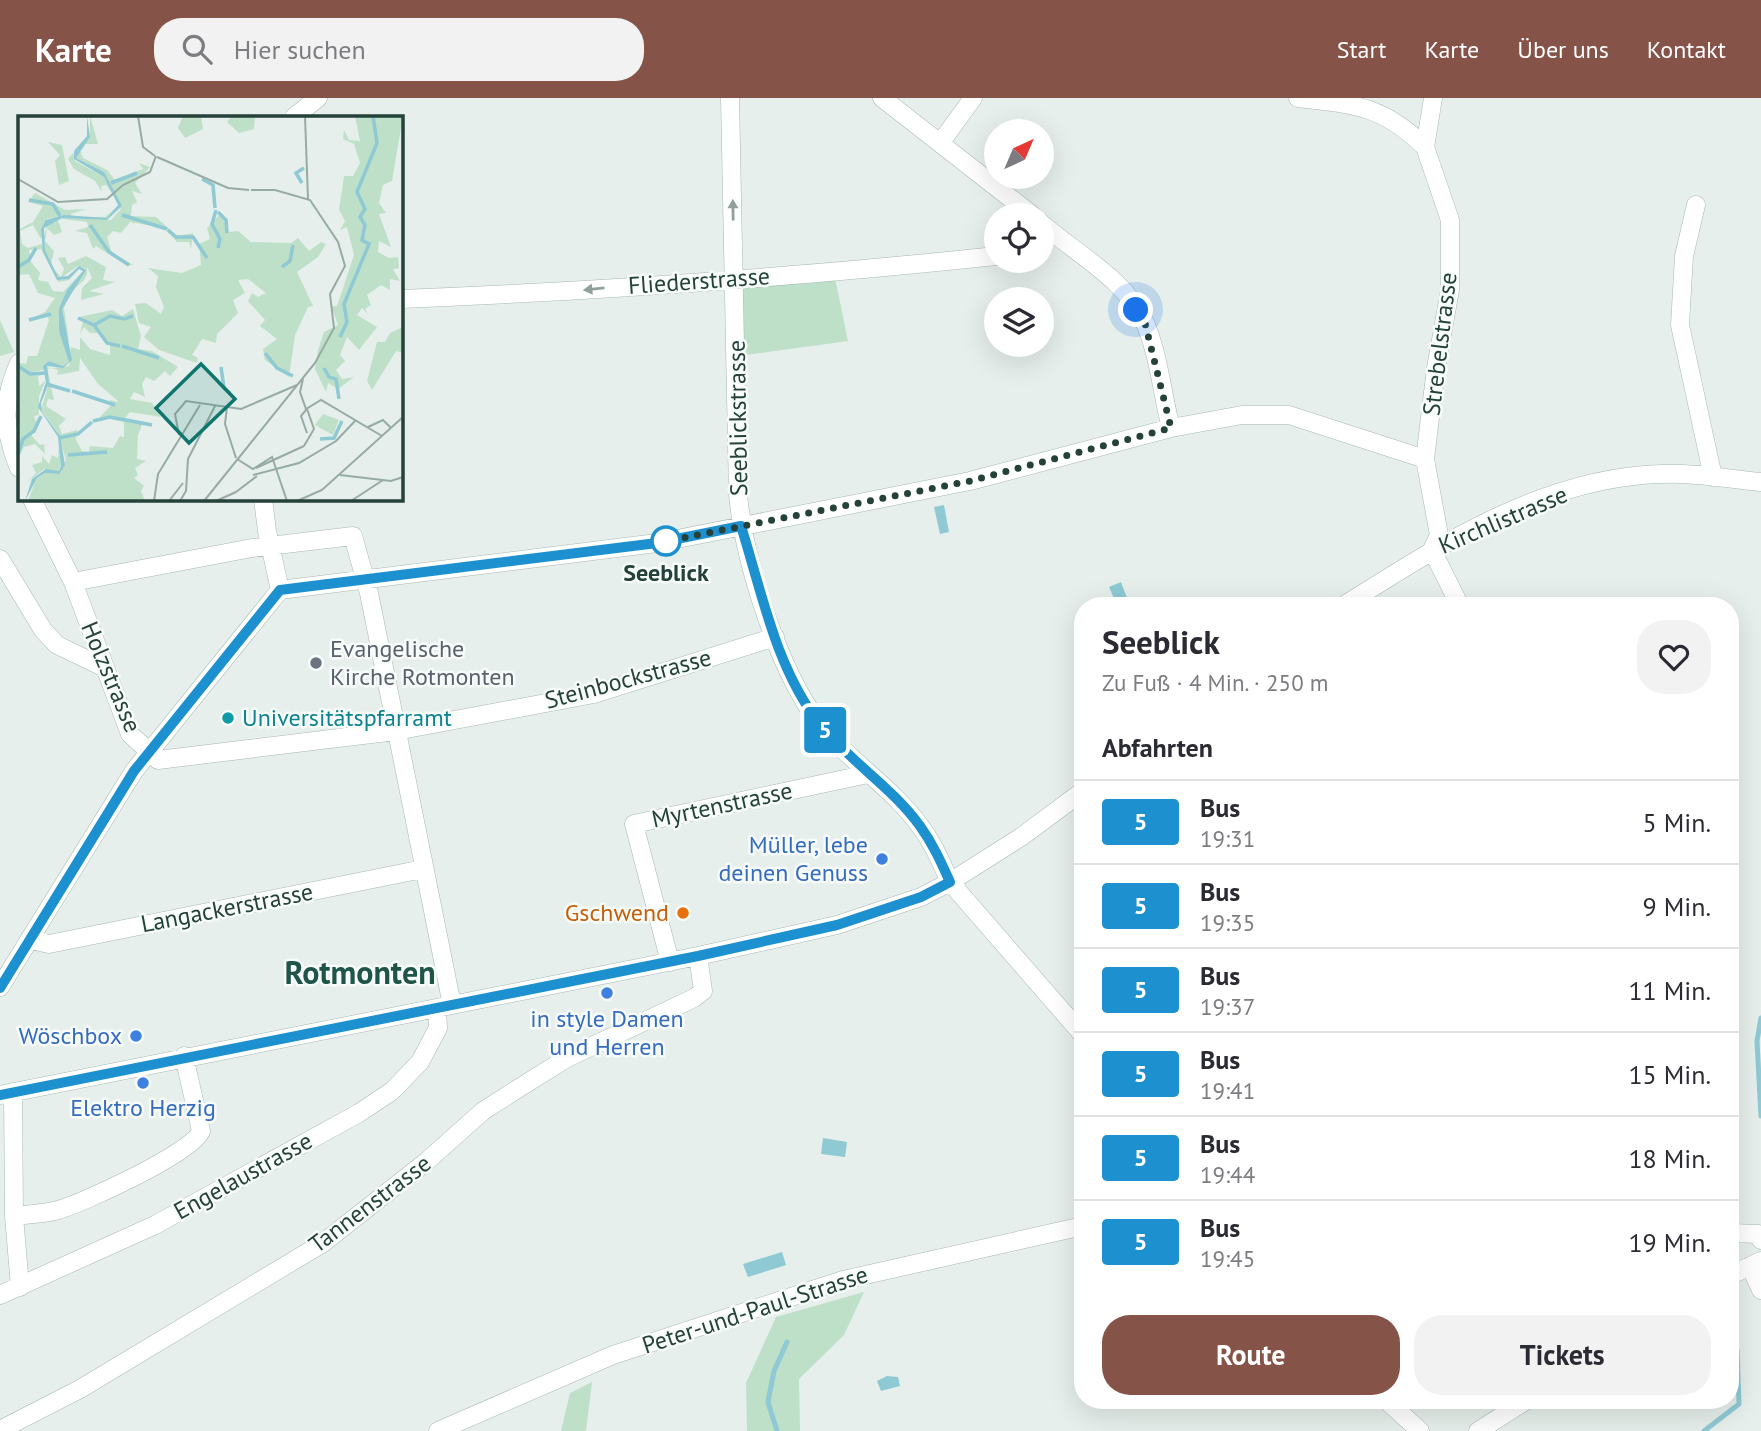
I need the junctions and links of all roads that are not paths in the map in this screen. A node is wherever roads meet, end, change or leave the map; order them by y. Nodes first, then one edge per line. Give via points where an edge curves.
1 (318, 98) edge
2 (730, 98) edge
3 (881, 98) edge
4 (973, 98) edge
5 (1298, 98) edge
6 (1433, 98) edge
7 (295, 116) edge
8 (941, 142) junction
9 (1426, 147) junction
10 (1017, 203) edge
11 (1696, 205) dead end
12 (1054, 239) edge
13 (984, 257) edge
14 (735, 278) junction
15 (402, 299) edge
16 (18, 365) edge
17 (1171, 428) junction
18 (1425, 459) junction
19 (18, 465) edge
20 (1713, 477) junction
21 (1761, 482) edge
22 (33, 500) edge
23 (263, 500) edge
24 (741, 526) junction
25 (271, 546) junction
26 (1432, 550) junction
27 (0, 559) edge
28 (366, 580) junction
29 (74, 582) junction
30 (280, 590) junction
31 (1357, 597) edge
32 (1456, 597) edge
33 (775, 637) junction
34 (103, 667) junction
35 (396, 731) junction
36 (149, 754) junction
37 (868, 774) junction
38 (1074, 798) edge
39 (423, 869) junction
40 (950, 882) junction
41 (32, 940) junction
42 (698, 956) junction
43 (670, 962) junction
44 (0, 988) edge
45 (444, 1007) junction
46 (1074, 1025) edge
47 (184, 1056) junction
48 (6, 1093) edge
49 (14, 1216) junction
50 (1074, 1228) edge
51 (1739, 1233) edge
52 (1761, 1240) edge
53 (1756, 1264) edge
54 (1739, 1271) edge
55 (20, 1287) junction
56 (1761, 1290) edge
57 (0, 1295) edge
58 (1396, 1409) edge
59 (1513, 1409) edge
60 (0, 1430) edge
61 (438, 1431) edge
62 (1420, 1431) edge
63 (1478, 1431) edge

1 - 7 street
14 -> 2 street, Seeblickstrasse
3 - 8 street
4 - 8 street
5 - 9 street via 1380,112
6 - 9 street, Strebelstrasse
8 - 10 street
9 - 18 street, Strebelstrasse via 1450,220 1450,290
11 - 20 street via 1684,256 1680,326
12 - 17 street via 1103,273 1145,323
13 - 14 street, Fliederstrasse
14 -> 15 street, Fliederstrasse
14 - 24 street, Seeblickstrasse
16 - 19 street via 7,391 6,424
17 - 18 street via 1242,415 1289,415
17 - 24 street via 970,481
18 - 26 street, Strebelstrasse via 1439,535
20 - 21 street, Kirchlistrasse
20 - 26 street, Kirchlistrasse via 1619,477 1503,514
22 - 29 street, Holzstrasse
23 - 25 street
24 - 28 street via 657,543
24 - 33 street, Seeblickstrasse
25 - 28 street via 354,536
25 - 29 street
25 - 30 street
26 - 31 street, Kirchlistrasse
26 - 32 street
27 - 34 street via 57,645
28 - 30 street
28 - 35 street
29 - 34 street, Holzstrasse
30 - 36 street
33 - 35 street, Steinbockstrasse via 594,694
33 - 37 street, Seeblickstrasse via 794,683 819,724
34 - 36 street, Holzstrasse via 130,734
35 - 36 street, Steinbockstrasse via 166,761
35 - 39 street
36 - 41 street, Holzstrasse via 134,771
37 - 40 street, Seeblickstrasse via 919,824
37 - 43 street, Myrtenstrasse via 634,824
38 - 40 street
39 - 41 street, Langackerstrasse via 49,944
39 - 45 street
40 - 42 street via 921,897 837,925
40 - 46 street, Seeblickstrasse
41 - 44 street, Holzstrasse
42 - 43 street
42 - 60 street, Tannenstrasse via 704,991 694,998 567,1058 483,1111 428,1161 323,1243 104,1375
43 - 45 street
45 - 47 street
45 - 55 street, Engelaustrasse via 420,1062 392,1091 359,1113 155,1225
47 - 48 street
47 - 49 street via 201,1132 198,1140 165,1162 59,1210
48 - 49 street
49 - 55 street
50 - 61 street, Peter-und-Paul-Strasse via 843,1280 613,1355
51 - 52 street via 1758,1234
53 - 54 street
53 - 56 street
55 - 57 street, Engelaustrasse
58 - 62 street
59 - 63 street

